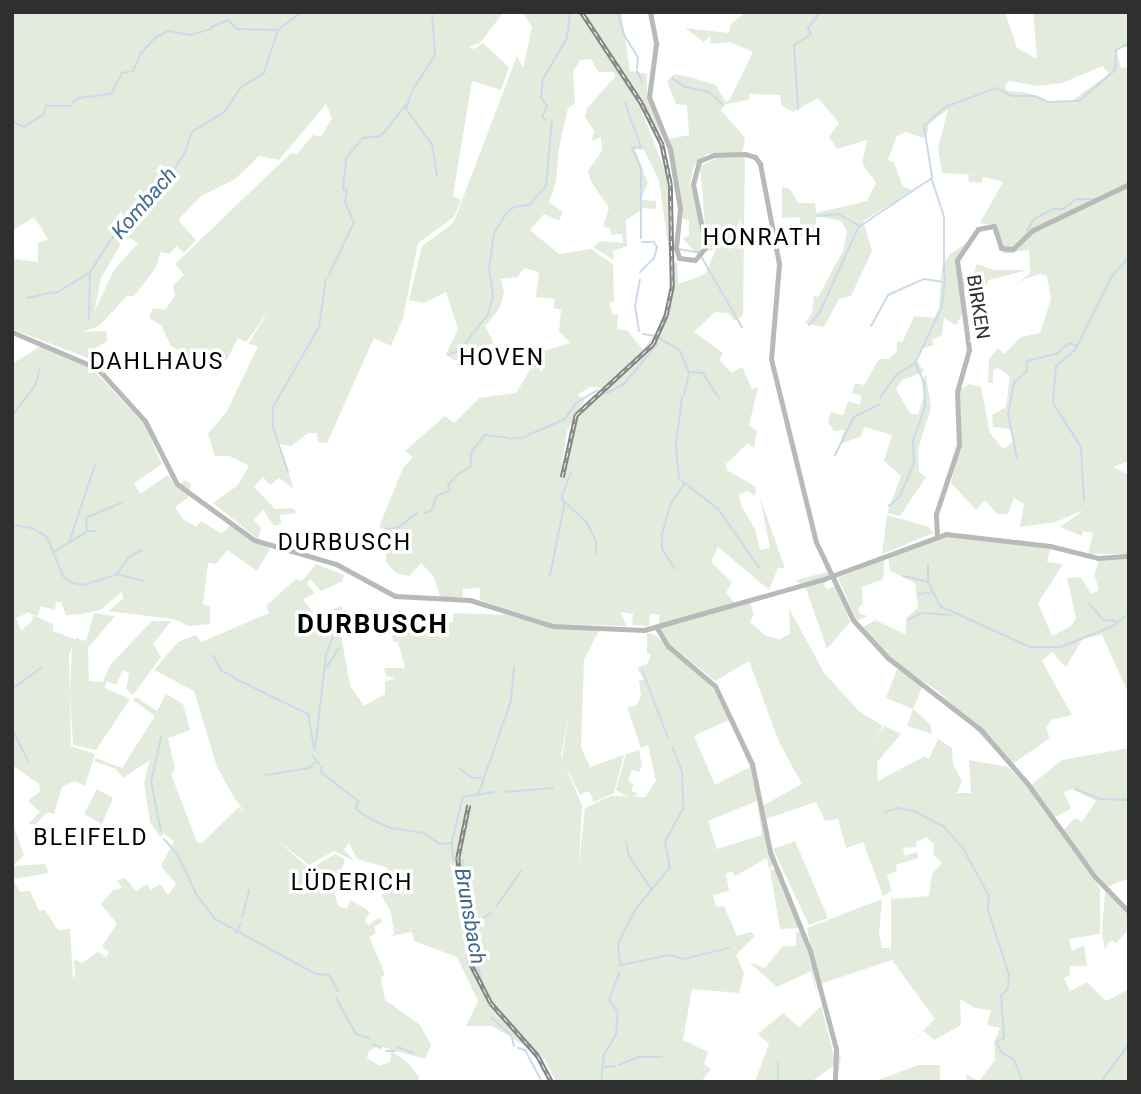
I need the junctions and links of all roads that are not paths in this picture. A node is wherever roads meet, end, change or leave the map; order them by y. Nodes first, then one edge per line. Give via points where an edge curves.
1 (650, 12) edge
2 (1129, 184) edge
3 (12, 332) edge
4 (937, 536) junction
5 (1129, 556) edge
6 (835, 575) junction
7 (656, 628) junction
8 (645, 630) junction
9 (662, 640) junction
10 (1129, 912) edge
11 (835, 1082) edge

1 - 6 street via 656,44 649,97 668,141 678,200 679,258 701,257 705,237 693,184 696,165 714,155 755,157 775,223 779,264 771,359 816,542
2 - 4 street, BIRKEN via 1033,230 1013,249 1001,248 994,226 978,229 957,260 969,350 957,392 959,444 936,514
3 - 8 street via 76,355 97,368 141,416 180,487 218,509 261,544 336,564 395,596 470,600 556,626
4 - 5 street via 962,534 1098,558
4 - 6 street
6 - 7 street
6 - 10 street via 859,631 980,729 1027,783 1095,877
7 - 8 street
7 - 9 street
8 - 9 street
9 - 11 street via 715,686 748,755 770,852 810,951 837,1054

